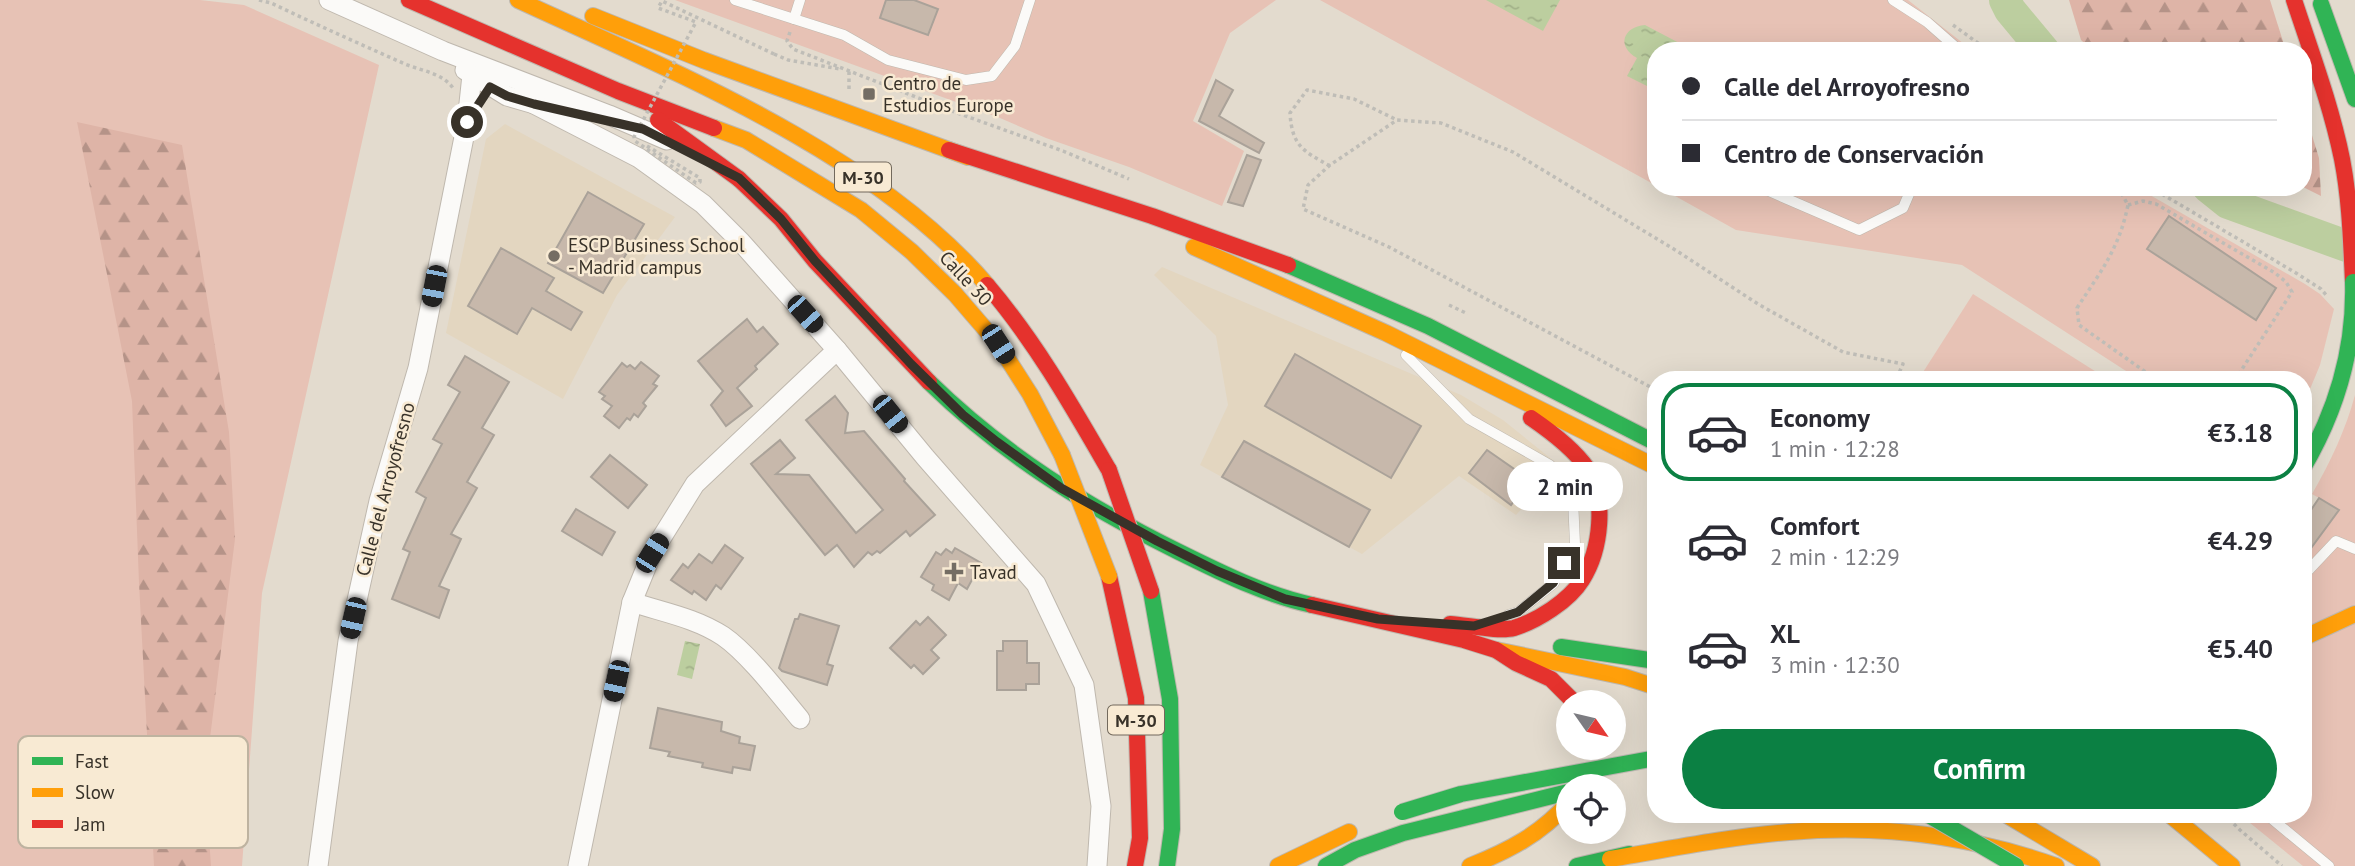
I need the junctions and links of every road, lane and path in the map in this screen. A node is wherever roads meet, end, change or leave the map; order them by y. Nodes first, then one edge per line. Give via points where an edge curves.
1 (259, 0) edge
2 (329, 0) edge
3 (409, 0) edge
4 (518, 0) edge
5 (554, 0) edge
6 (735, 0) edge
7 (800, 0) edge
8 (1030, 0) edge
9 (1893, 0) edge
10 (2294, 0) edge
11 (2320, 0) edge
12 (794, 19) junction
13 (1949, 42) edge
14 (2308, 42) edge
15 (443, 51) junction
16 (2312, 55) edge
17 (849, 70) junction
18 (471, 75) junction
19 (490, 87) junction
20 (849, 89) dead end
21 (618, 91) junction
22 (456, 96) dead end
23 (2355, 99) edge
24 (534, 104) junction
25 (1397, 120) junction
26 (467, 122) junction
27 (645, 138) junction
28 (950, 150) junction
29 (1330, 166) junction
30 (739, 178) junction
31 (1780, 196) edge
32 (1908, 196) edge
33 (2123, 196) edge
34 (2165, 196) edge
35 (2128, 205) junction
36 (2353, 282) junction
37 (2332, 302) dead end
38 (1386, 333) junction
39 (837, 350) junction
40 (1457, 368) junction
41 (1900, 371) edge
42 (2144, 371) edge
43 (2241, 371) edge
44 (1647, 385) edge
45 (2314, 407) dead end
46 (1647, 438) edge
47 (2312, 449) edge
48 (1647, 463) edge
49 (2355, 549) edge
50 (2312, 566) edge
51 (632, 602) junction
52 (2355, 614) edge
53 (1378, 619) junction
54 (1474, 626) junction
55 (2312, 634) edge
56 (1464, 640) junction
57 (1496, 650) junction
58 (1647, 661) edge
59 (1647, 684) edge
60 (1562, 690) edge
61 (800, 719) dead end
62 (1647, 760) edge
63 (1556, 794) edge
64 (1396, 814) dead end
65 (1556, 818) edge
66 (1761, 823) edge
67 (1942, 823) edge
68 (2021, 823) edge
69 (2180, 823) edge
70 (2198, 823) edge
71 (2234, 823) edge
72 (2277, 823) edge
73 (1368, 825) dead end
74 (1610, 859) junction
75 (319, 863) edge
76 (578, 866) edge
77 (1097, 866) edge
78 (1135, 866) edge
79 (1167, 866) edge
80 (1278, 866) edge
81 (1326, 866) edge
82 (1470, 866) edge
83 (1577, 866) edge
84 (2016, 866) edge
85 (2056, 866) edge
86 (2092, 866) edge
87 (2232, 866) edge
88 (2252, 866) edge
89 (2282, 866) edge
90 (2329, 866) edge

1 - 22 path via 439,76 448,81
2 - 15 street
3 - 21 main road, Calle 30 / M-30
4 - 79 main road, Calle 30 / M-30, bridge via 760,115 876,185 930,227 975,271 1024,330 1109,470 1151,591 1170,699 1172,830
5 - 28 main road
6 - 12 lane
7 - 12 lane
8 - 12 lane via 1015,46 992,76 966,80 888,60 844,35
9 - 13 lane
10 - 14 main road
11 - 23 main road
12 - 17 path via 788,45
15 - 18 street
15 - 27 street
16 - 36 main road via 2342,159
17 - 20 path
17 - 27 path, bridge via 788,60 662,1 657,8 696,22 634,137 696,183 701,182
18 - 19 street
18 - 26 street, Calle del Arroyofresno
19 - 24 street
19 - 26 street, Calle del Arroyofresno
21 - 30 main road
21 - 78 main road, Calle 30 / M-30, bridge via 746,141 861,210 955,293 998,344 1062,455 1108,576 1136,698 1140,838
24 - 27 street
24 - 39 street via 639,158 703,204
25 - 29 path
25 - 29 path via 1354,99 1307,90 1290,113 1291,132 1303,150
25 - 41 path via 1441,123 1513,152 1758,304 1843,352 1903,364
26 - 75 street, Calle del Arroyofresno via 418,368 379,501 348,642
27 - 30 street
28 - 38 main road via 1149,228
28 - 46 main road via 1241,248 1349,290 1454,337
29 - 44 path via 1308,185 1303,209 1389,247
30 - 53 main road via 963,415 1061,488 1181,553 1285,599
31 - 32 lane via 1859,230 1902,208
33 - 35 path
34 - 37 path via 2296,273
35 - 42 path via 2123,231 2109,261 2077,308 2079,325
35 - 43 path via 2156,204 2286,282 2292,292
36 - 45 main road, bridge via 2336,353
36 - 47 main road, bridge via 2354,313 2347,354 2334,401
38 - 40 main road
38 - 54 lane via 1469,419 1550,465 1573,499 1575,544 1553,583 1518,612
39 - 51 street via 695,484 652,553
39 - 77 street via 1037,584 1084,685 1101,806
40 - 48 main road
40 - 54 main road via 1553,433 1587,468 1597,494 1599,529 1582,581 1548,614 1511,629
49 - 50 lane via 2336,541
51 - 61 street via 695,622 724,637
51 - 76 street
52 - 55 main road
53 - 54 main road
53 - 56 main road
56 - 57 main road
56 - 58 main road via 1525,642
57 - 59 main road
57 - 60 main road via 1551,678
62 - 64 main road, bridge via 1461,794
63 - 81 main road via 1406,832
65 - 82 main road via 1536,835
66 - 74 main road
67 - 84 main road, bridge
68 - 86 main road
69 - 87 main road
70 - 88 main road
71 - 89 path
72 - 90 lane
73 - 80 main road
74 - 83 main road
74 - 85 main road via 1816,830 1899,832 1962,840

